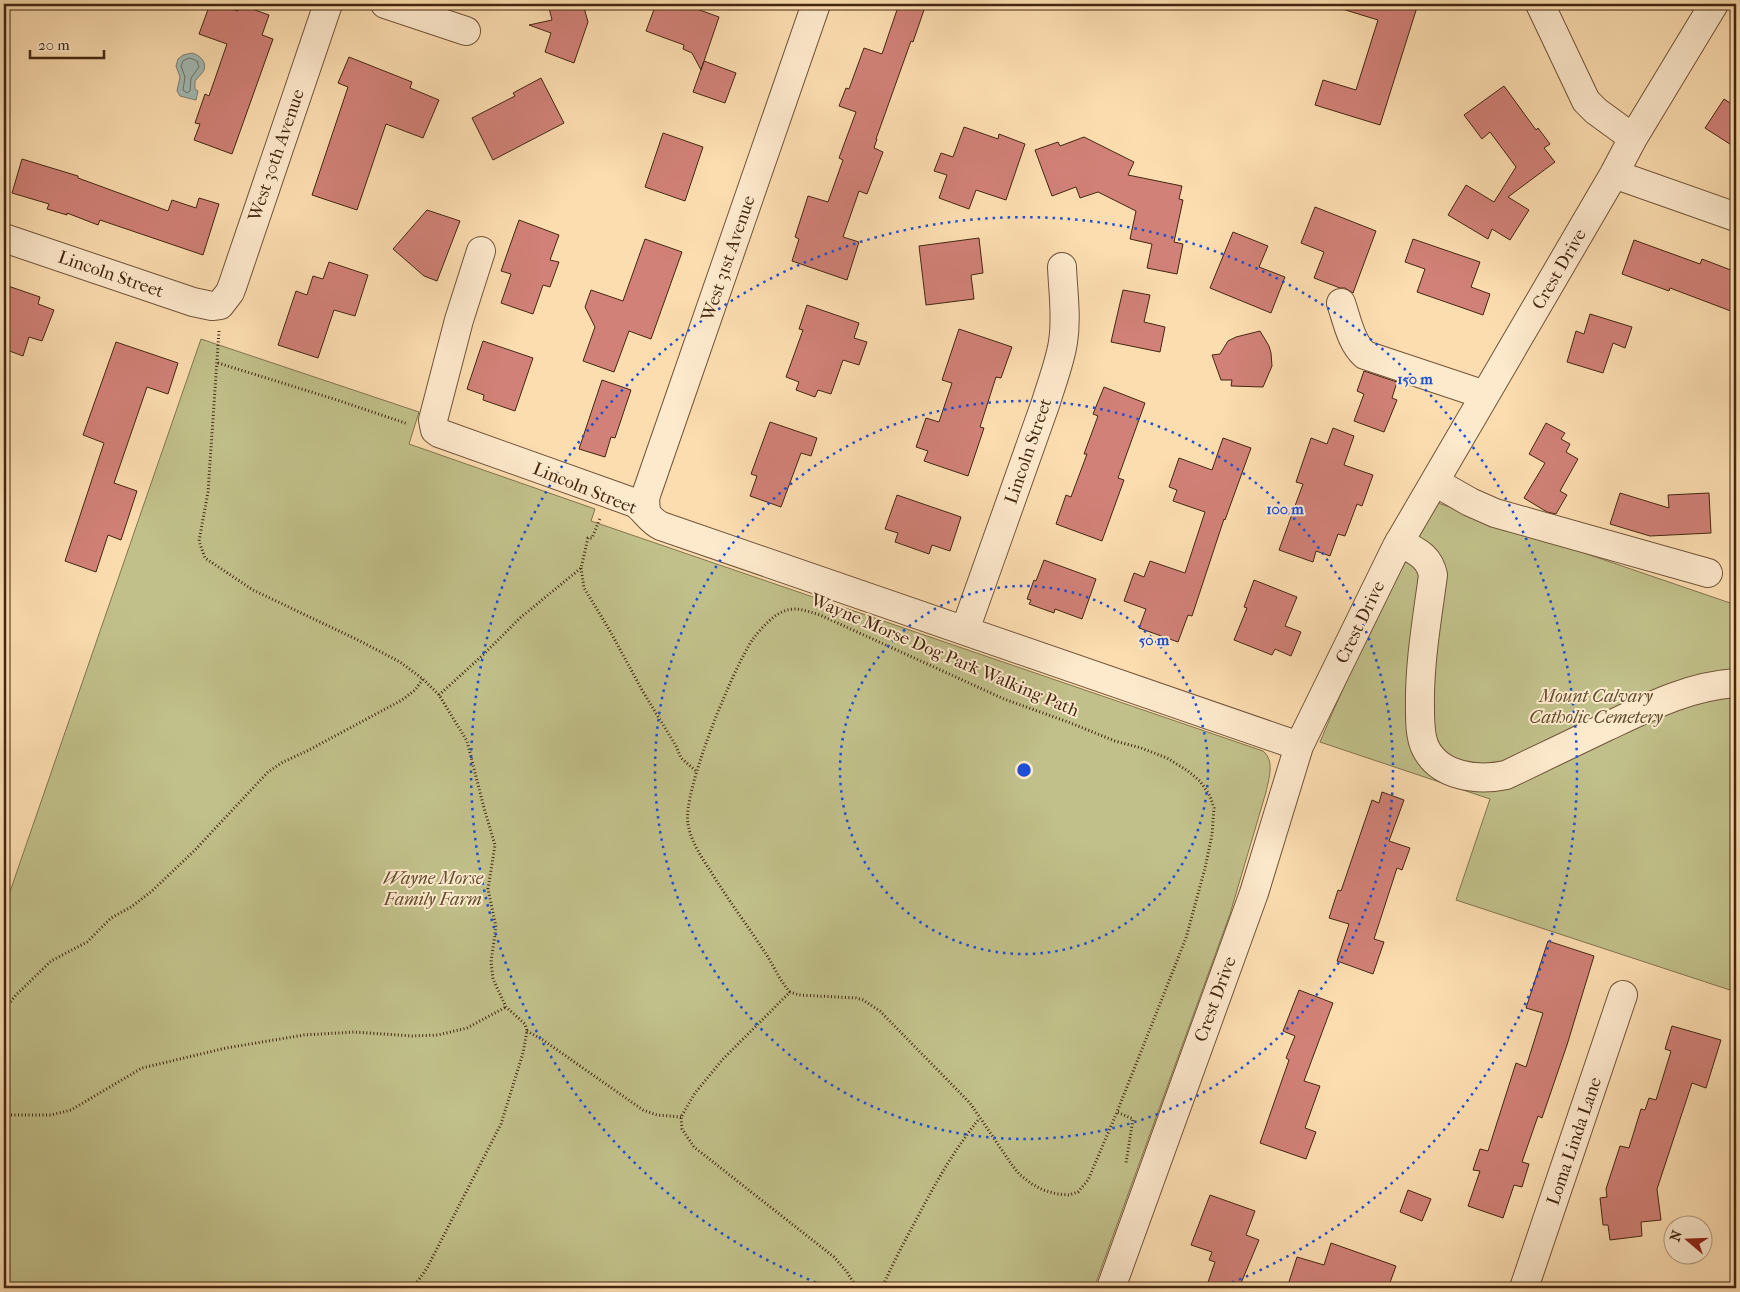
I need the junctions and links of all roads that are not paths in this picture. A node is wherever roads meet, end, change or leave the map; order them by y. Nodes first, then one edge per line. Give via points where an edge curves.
1 (328, 4) edge
2 (385, 4) edge
3 (816, 4) edge
4 (1540, 4) edge
5 (1714, 4) edge
6 (466, 31) dead end
7 (1634, 138) junction
8 (1614, 174) junction
9 (1736, 217) edge
10 (4, 238) edge
11 (481, 251) dead end
12 (1062, 267) dead end
13 (1341, 303) dead end
14 (220, 305) joint
15 (1485, 396) junction
16 (1435, 482) junction
17 (646, 512) junction
18 (1399, 542) junction
19 (1708, 573) dead end
20 (965, 630) junction
21 (1736, 683) edge
22 (1298, 746) junction
23 (1623, 995) dead end
24 (1113, 1288) edge
25 (1524, 1288) edge

1 - 14 street, West 30th Avenue via 233,284
2 - 6 street
3 - 17 street, West 31st Avenue via 647,492
4 - 7 street via 1586,101
5 - 7 street, Crest Drive
7 - 8 street, Crest Drive
8 - 9 street
8 - 15 street, Crest Drive
10 - 14 street, Lincoln Street via 193,302
11 - 17 street, Lincoln Street via 433,420 435,430 635,503
12 - 20 street, Lincoln Street via 1065,322 1058,365
13 - 15 street via 1351,333 1365,355
15 - 16 street, Crest Drive
16 - 18 street, Crest Drive
16 - 19 street via 1495,513
17 - 20 street, Lincoln Street via 661,526
18 - 21 street via 1428,561 1433,575 1420,682 1420,718 1425,747 1440,766 1451,771 1477,778 1506,775 1652,704 1698,689
18 - 22 street, Crest Drive
20 - 22 street, Lincoln Street
22 - 24 street, Crest Drive via 1254,893
23 - 25 street, Loma Linda Lane

